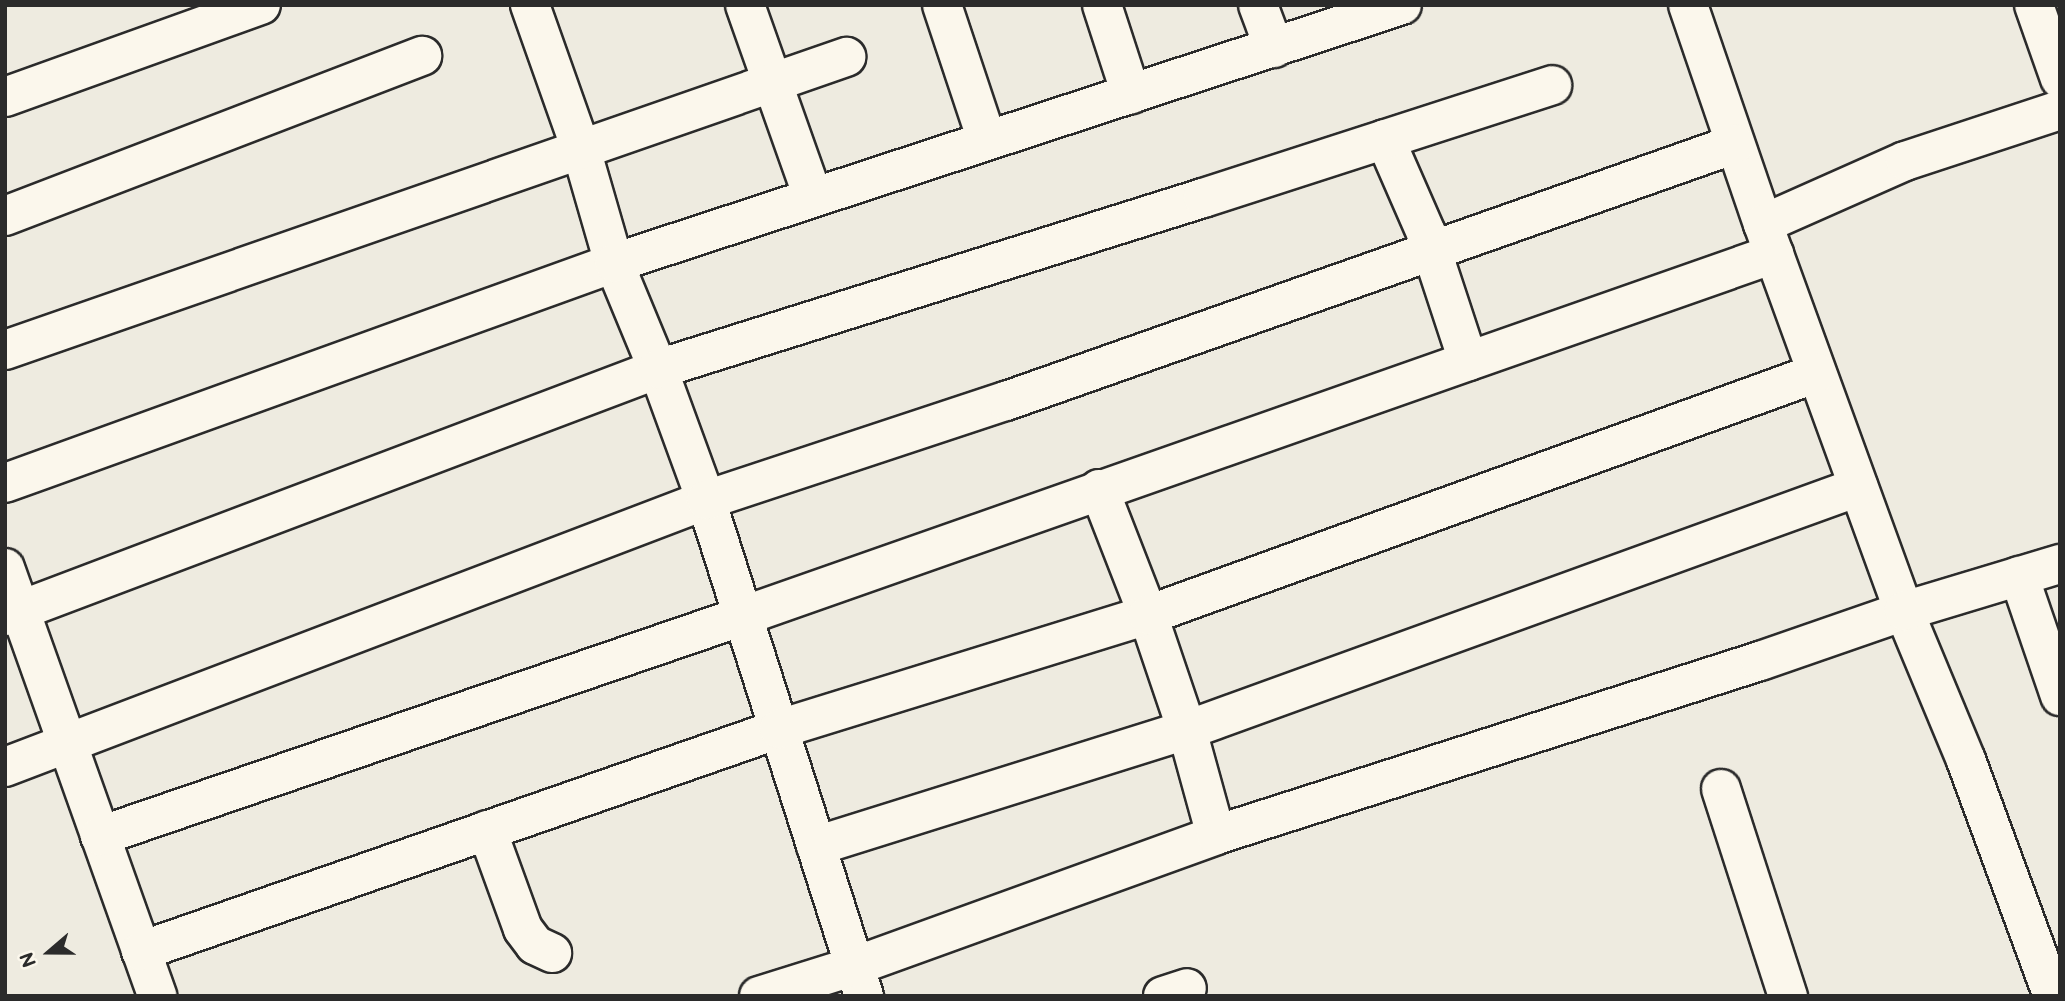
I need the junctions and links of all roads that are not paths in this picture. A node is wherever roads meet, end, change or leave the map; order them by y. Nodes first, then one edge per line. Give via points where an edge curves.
1 (261, 5) edge
2 (530, 5) edge
3 (745, 5) edge
4 (942, 5) edge
5 (1102, 5) edge
6 (1258, 5) edge
7 (1402, 5) edge
8 (1688, 5) edge
9 (2034, 5) edge
10 (1274, 48) junction
11 (422, 56) dead end
12 (846, 57) dead end
13 (2060, 79) edge
14 (772, 83) junction
15 (1552, 85) dead end
16 (1131, 94) junction
17 (5, 97) edge
18 (2060, 110) edge
19 (1385, 139) junction
20 (987, 140) junction
21 (1735, 144) junction
22 (581, 149) junction
23 (813, 197) junction
24 (5, 216) edge
25 (1768, 239) junction
26 (1433, 251) junction
27 (614, 263) junction
28 (5, 350) edge
29 (1468, 361) junction
30 (658, 369) junction
31 (1817, 373) junction
32 (5, 483) edge
33 (1858, 487) junction
34 (1098, 489) junction
35 (706, 500) junction
36 (2060, 564) edge
37 (5, 568) edge
38 (2019, 576) junction
39 (1904, 611) junction
40 (13, 614) edge
41 (1148, 615) junction
42 (743, 616) junction
43 (2060, 696) edge
44 (779, 729) junction
45 (1187, 730) junction
46 (68, 745) junction
47 (5, 767) edge
48 (1721, 789) dead end
49 (487, 830) junction
50 (1216, 835) junction
51 (100, 836) junction
52 (816, 846) junction
53 (141, 951) junction
54 (552, 953) dead end
55 (859, 981) edge
56 (157, 996) edge
57 (759, 996) edge
58 (1788, 996) edge
59 (2053, 996) edge

1 - 17 street
2 - 22 street
3 - 14 street
4 - 20 street
5 - 16 street
6 - 10 street
7 - 10 street
8 - 21 street
9 - 13 street
10 - 16 street
11 - 24 street
12 - 14 street
14 - 22 street
14 - 23 street
15 - 19 street
16 - 20 street
18 - 25 street via 1905,161
19 - 26 street
19 - 30 street
20 - 23 street
21 - 25 street
21 - 26 street
22 - 27 street
22 - 28 street
23 - 27 street
25 - 29 street
25 - 31 street
26 - 29 street
26 - 35 street via 1006,401
27 - 30 street
27 - 32 street
29 - 34 street
30 - 35 street
30 - 40 street
31 - 33 street
31 - 41 street
33 - 39 street
33 - 45 street
34 - 41 street
34 - 42 street
35 - 42 street
35 - 46 street
36 - 38 street
37 - 40 street
38 - 39 street
38 - 43 street
39 - 50 street
39 - 59 street via 1966,760
40 - 46 street
41 - 44 street
41 - 45 street
42 - 44 street
42 - 51 street
44 - 49 street
44 - 52 street
45 - 50 street
45 - 52 street
46 - 47 street
46 - 51 street
48 - 58 street
49 - 53 street
49 - 54 street via 523,929 535,945
50 - 55 street
51 - 53 street
52 - 55 street
53 - 56 street
55 - 57 street

